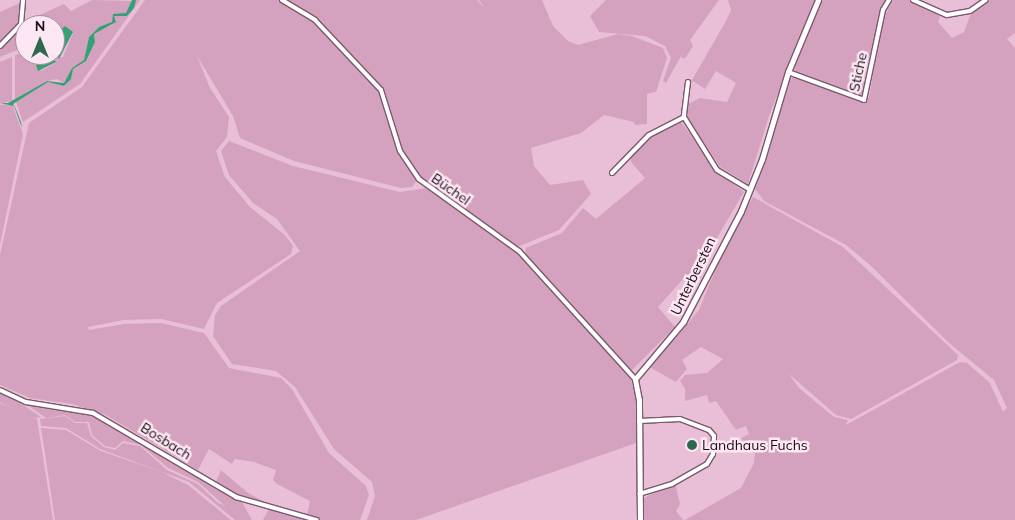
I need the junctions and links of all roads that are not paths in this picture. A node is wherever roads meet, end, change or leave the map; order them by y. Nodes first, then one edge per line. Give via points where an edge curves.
1 (23, 0) edge
2 (282, 0) edge
3 (818, 0) edge
4 (889, 0) edge
5 (913, 0) edge
6 (986, 0) edge
7 (0, 46) edge
8 (788, 72) junction
9 (688, 82) dead end
10 (684, 117) junction
11 (612, 173) dead end
12 (750, 190) junction
13 (635, 379) junction
14 (0, 390) edge
15 (639, 421) junction
16 (640, 494) junction
17 (317, 520) edge
18 (640, 520) edge

1 - 7 street via 20,24
2 - 13 street, Büchel via 315,20 381,90 400,151 419,179 519,251
3 - 8 street, Unterbersten
4 - 8 street, Stiche via 883,10 864,100
5 - 6 street via 947,15 970,11
8 - 12 street, Unterbersten
9 - 10 street
10 - 11 street via 649,135
10 - 12 street via 717,170
12 - 13 street, Unterbersten via 683,322 640,368
13 - 15 street
14 - 17 street, Bosbach via 26,402 93,413 236,497
15 - 16 street
15 - 16 street via 680,419 709,430 714,436 713,454 707,464 672,484
16 - 18 street

